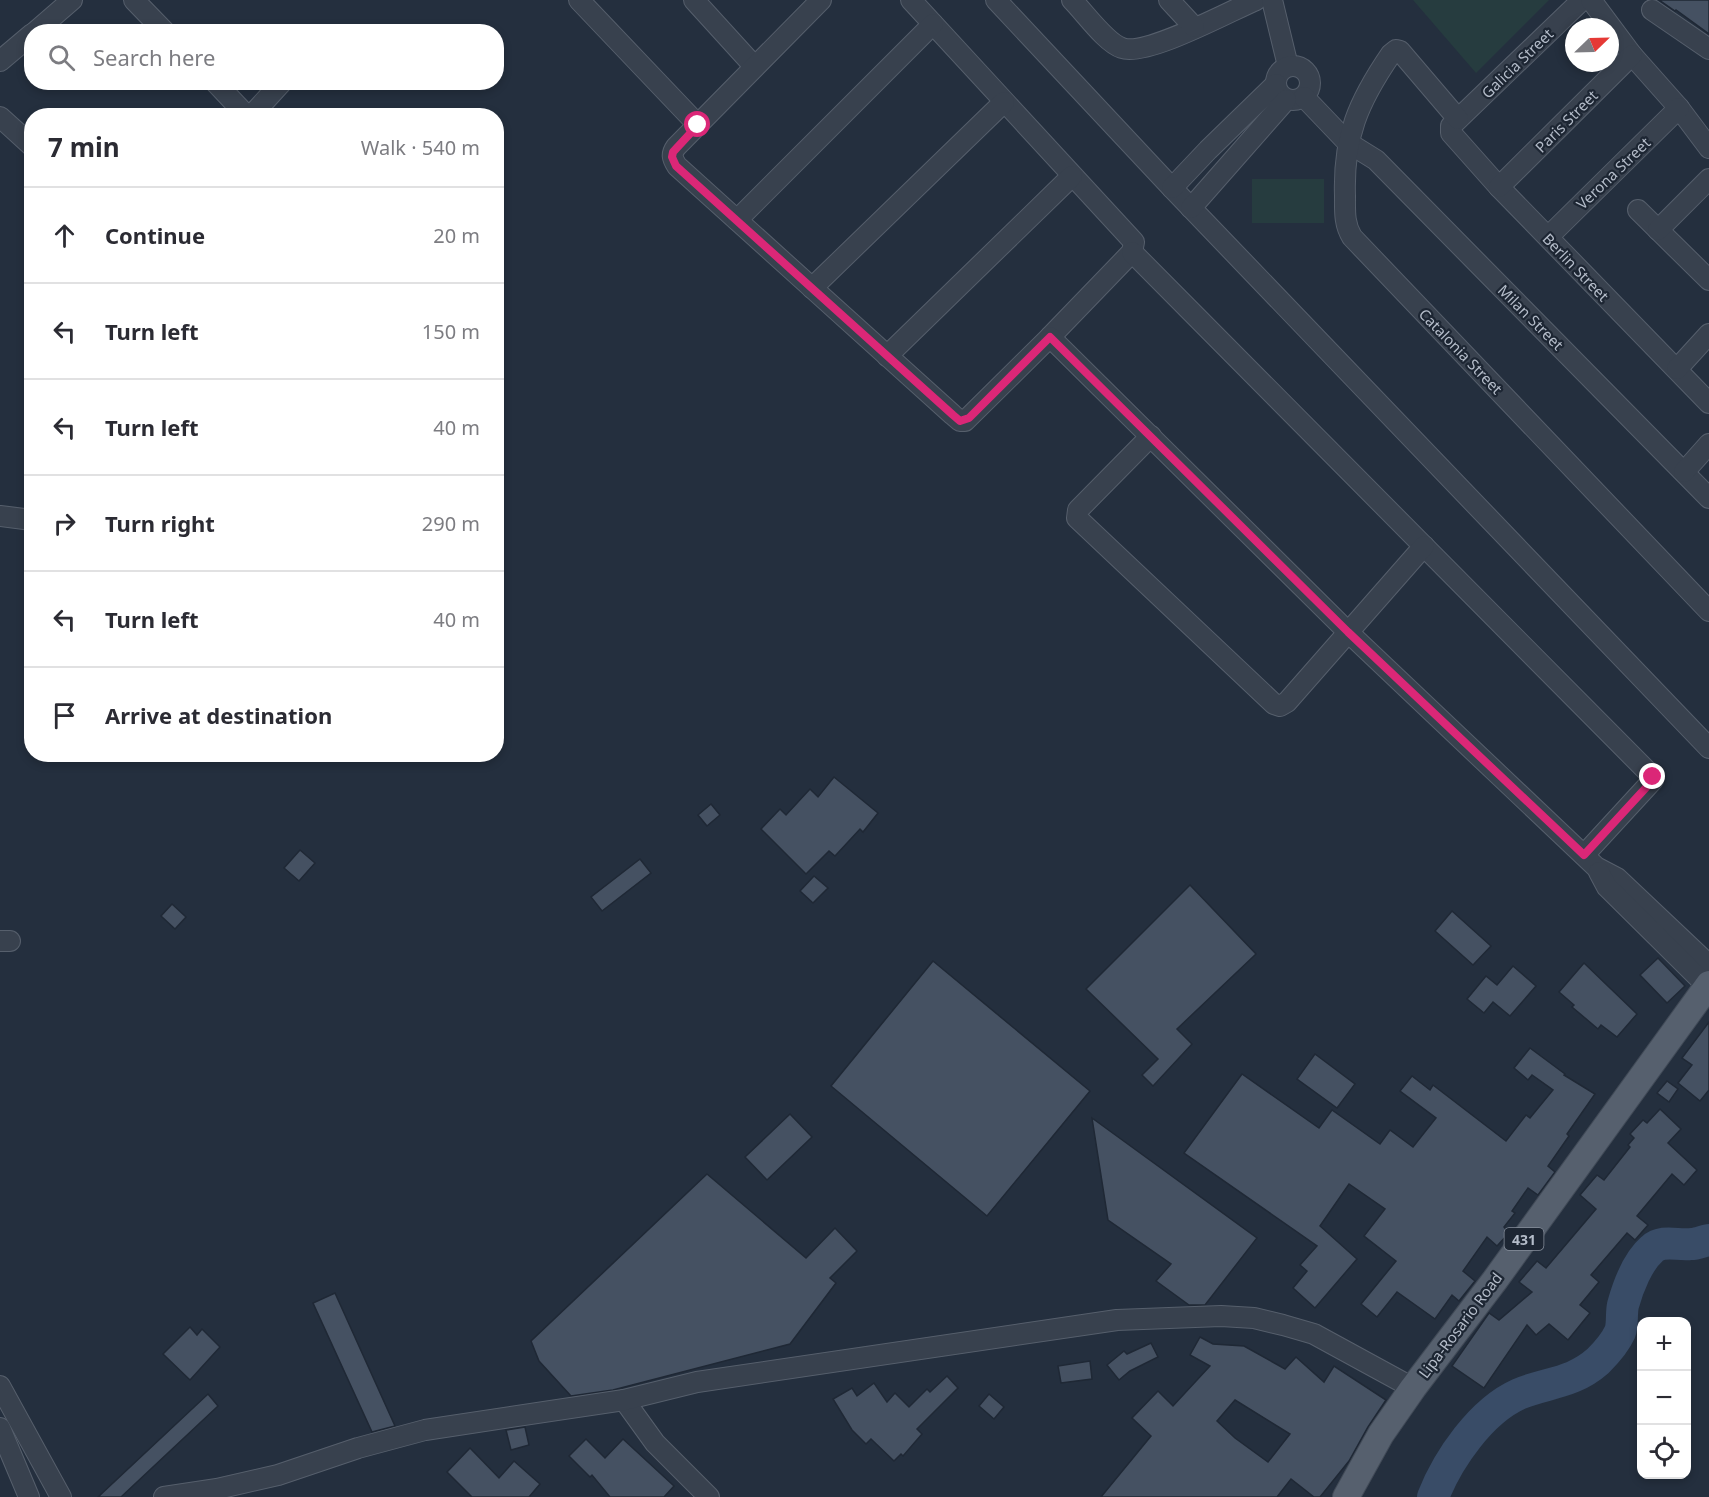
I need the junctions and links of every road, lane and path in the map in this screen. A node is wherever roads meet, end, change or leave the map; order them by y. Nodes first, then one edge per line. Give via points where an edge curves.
1 (72, 0) edge
2 (134, 0) edge
3 (579, 0) edge
4 (694, 0) edge
5 (911, 0) edge
6 (996, 0) edge
7 (1072, 0) edge
8 (1169, 0) edge
9 (1256, 0) edge
10 (1272, 0) edge
11 (1582, 0) edge
12 (1591, 0) edge
13 (811, 3) edge
14 (1652, 10) dead end
15 (44, 24) edge
16 (157, 24) edge
17 (933, 24) junction
18 (1194, 27) junction
19 (24, 41) edge
20 (1709, 49) edge
21 (1396, 51) joint
22 (1632, 55) junction
23 (0, 61) edge
24 (754, 66) junction
25 (1288, 66) junction
26 (223, 90) edge
27 (274, 90) edge
28 (1289, 94) junction
29 (1004, 102) junction
30 (241, 108) edge
31 (257, 108) edge
32 (1679, 108) junction
33 (0, 117) edge
34 (1455, 123) junction
35 (698, 125) junction
36 (1222, 136) junction
37 (24, 139) edge
38 (1347, 142) junction
39 (1709, 148) edge
40 (1240, 152) junction
41 (1193, 165) junction
42 (1072, 176) junction
43 (1709, 179) edge
44 (1213, 183) junction
45 (1499, 187) junction
46 (1172, 188) junction
47 (1191, 208) junction
48 (1638, 210) dead end
49 (737, 220) junction
50 (1658, 231) junction
51 (1548, 237) junction
52 (1132, 252) junction
53 (1709, 280) edge
54 (813, 288) junction
55 (1709, 334) edge
56 (1050, 337) junction
57 (887, 356) junction
58 (1677, 369) junction
59 (1709, 403) edge
60 (1151, 436) junction
61 (1709, 444) edge
62 (1684, 472) junction
63 (1709, 498) edge
64 (0, 516) edge
65 (24, 519) edge
66 (1424, 546) junction
67 (1709, 611) edge
68 (1348, 632) junction
69 (1709, 748) edge
70 (1590, 861) junction
71 (1708, 978) edge
72 (0, 1386) edge
73 (1413, 1388) junction
74 (624, 1400) junction
75 (0, 1428) edge
76 (29, 1497) edge
77 (62, 1497) edge
78 (164, 1497) edge
79 (709, 1497) edge
80 (1346, 1497) edge

1 - 15 street
2 - 16 street
3 - 35 street
4 - 24 street
5 - 17 street
6 - 46 street
7 - 18 street via 1113,44 1130,50 1166,41
8 - 18 street
9 - 18 street
10 - 25 street
11 - 34 street, Galicia Street
12 - 22 street
13 - 24 street
14 - 20 street
17 - 29 street
17 - 49 street
19 - 23 street
21 - 34 street, Berlin Street via 1400,51
21 - 38 street, Catalonia Street via 1369,87
22 - 32 street
22 - 45 street, Paris Street
24 - 35 street
25 - 28 street via 1279,73
25 - 28 street via 1300,67 1308,75 1310,87
26 - 30 street
27 - 31 street
28 - 36 street
28 - 38 street, Milan Street
28 - 40 street
29 - 42 street
29 - 54 street
32 - 39 street
32 - 51 street, Verona Street
33 - 37 street
34 - 45 street, Berlin Street via 1451,133
35 - 49 street via 673,152 674,161
36 - 40 street
36 - 41 street
38 - 62 street, Milan Street via 1376,160
38 - 67 street, Catalonia Street via 1345,221 1352,237
40 - 44 street
41 - 44 street
41 - 46 street
42 - 52 street via 1132,239
42 - 57 street
43 - 50 street
44 - 47 street
45 - 51 street, Berlin Street
46 - 47 street
47 - 69 street
48 - 50 street
49 - 54 street
50 - 53 street
51 - 58 street, Berlin Street
52 - 56 street
52 - 66 street
54 - 57 street
55 - 58 street
56 - 57 street via 965,421 960,421
56 - 60 street
58 - 59 street, Berlin Street
60 - 68 street
60 - 68 street via 1078,510 1078,520 1274,704 1287,702
61 - 62 street
62 - 63 street, Milan Street
64 - 65 street
66 - 68 street
66 - 70 street via 1653,777
68 - 70 street
70 - 71 street via 1607,887
71 - 73 main road, Lipa-Rosario Road / 431
72 - 77 street
73 - 74 street via 1314,1334 1254,1318 1221,1316 1117,1320 697,1382
73 - 80 main road, Lipa-Rosario Road / 431 via 1381,1434
74 - 78 street via 424,1430 278,1475
74 - 79 street via 655,1443
75 - 76 street

